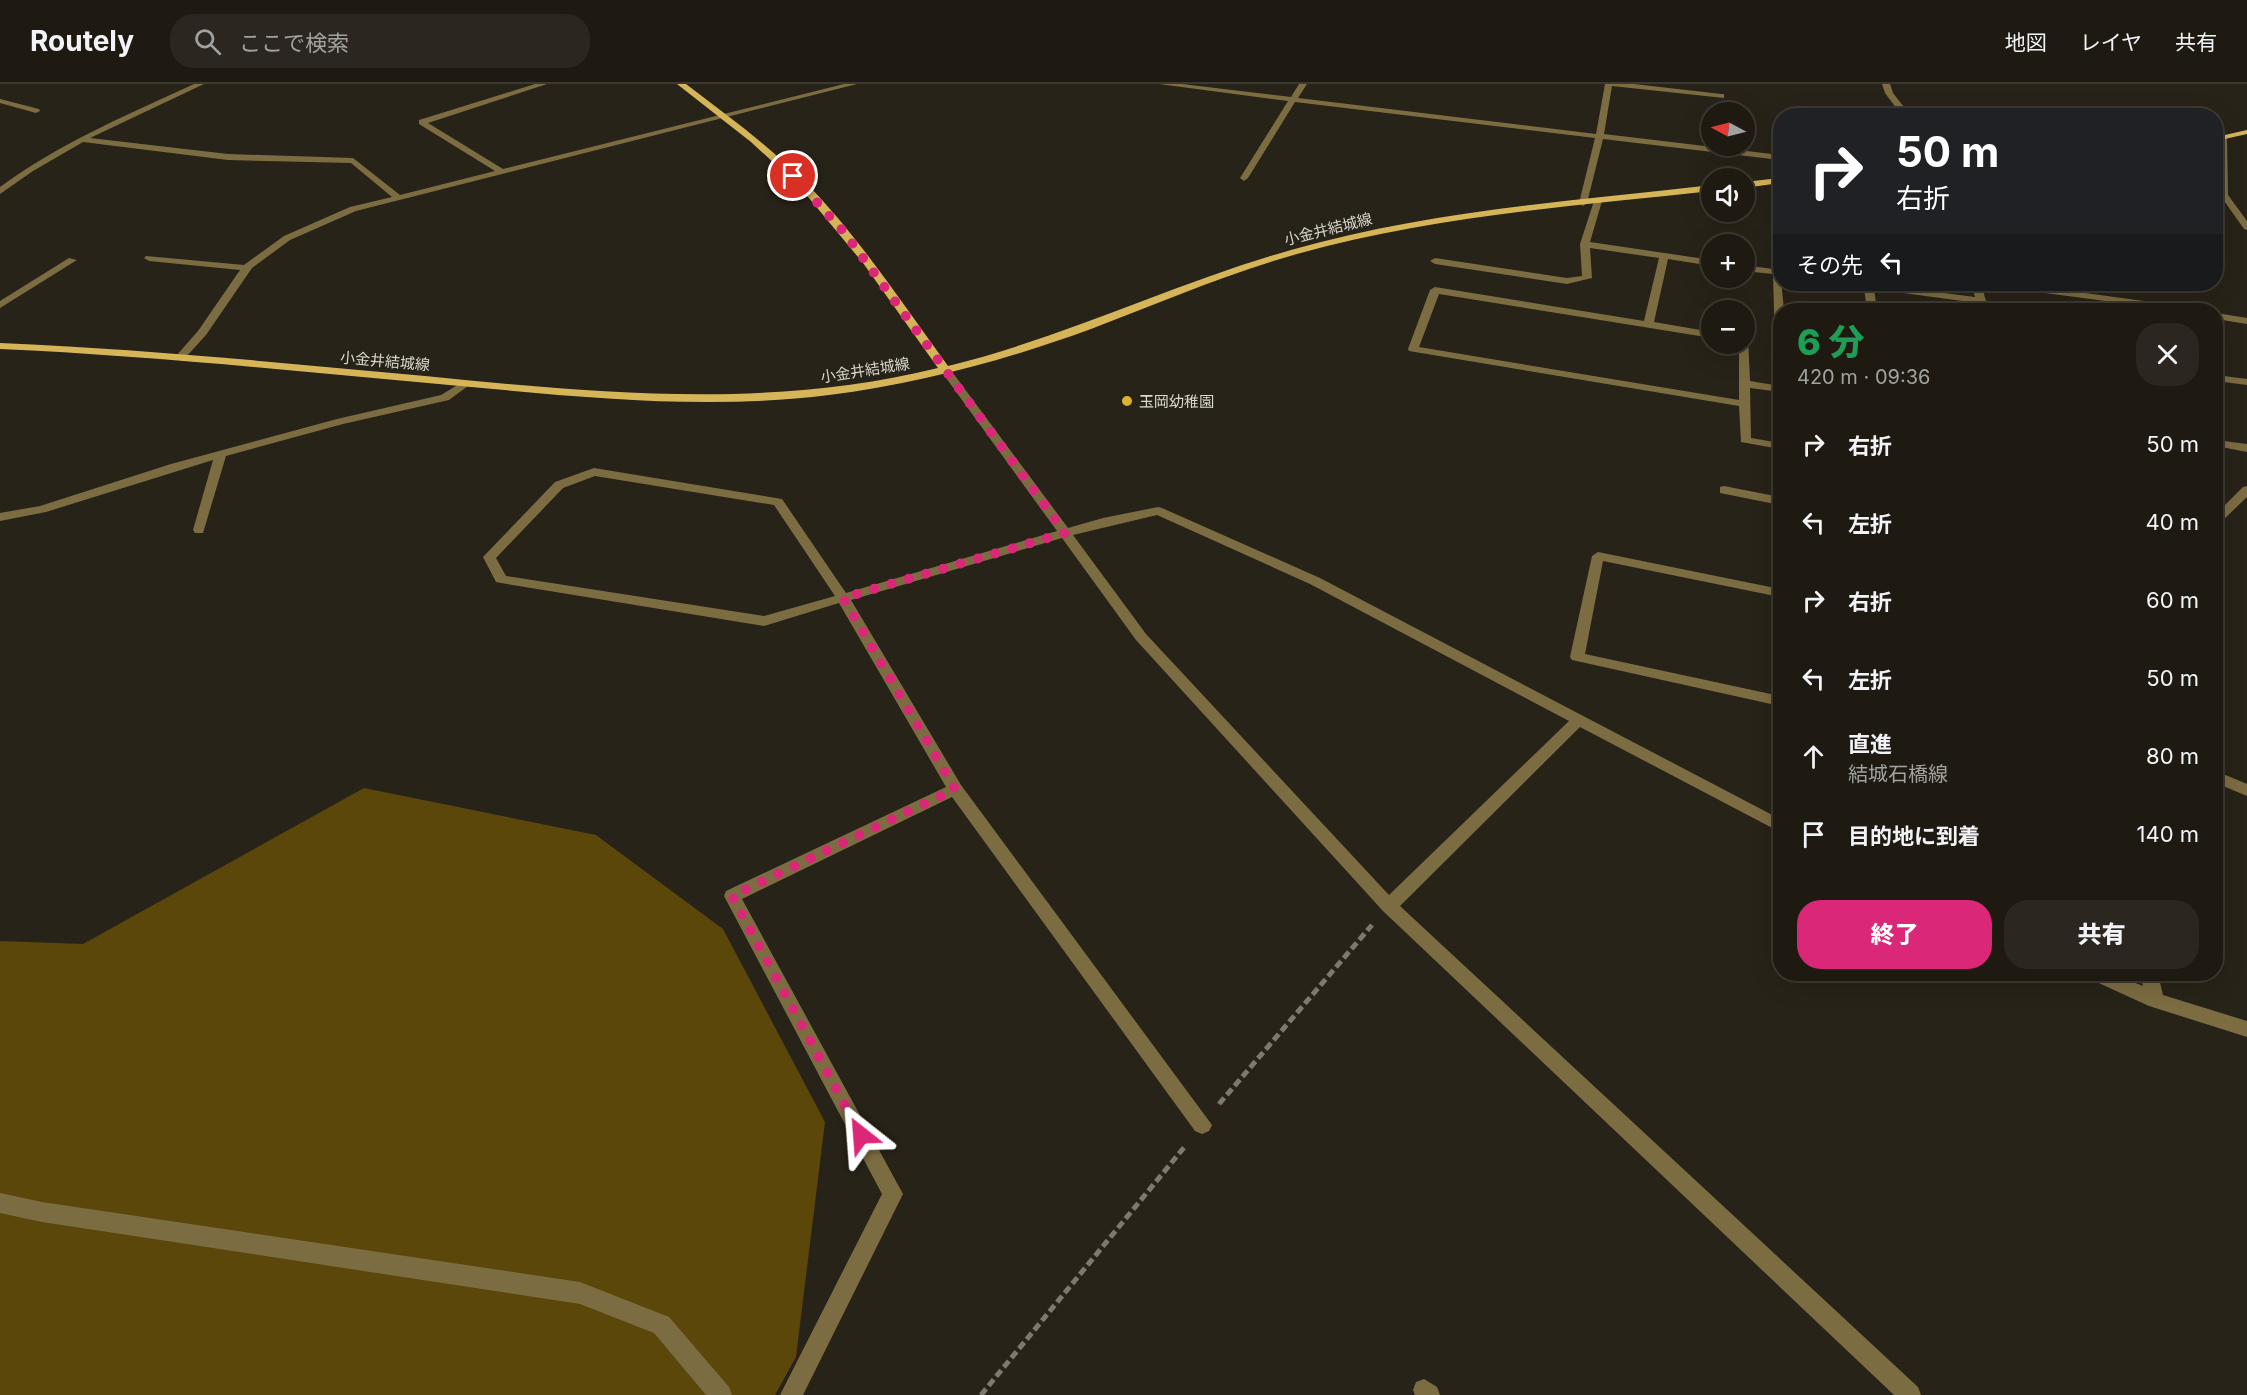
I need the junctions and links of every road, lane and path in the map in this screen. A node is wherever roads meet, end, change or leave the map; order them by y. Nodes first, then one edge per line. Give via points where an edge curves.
1 (200, 84) edge
2 (543, 84) edge
3 (681, 84) edge
4 (854, 84) edge
5 (1163, 84) edge
6 (1303, 84) edge
7 (1611, 84) edge
8 (1886, 84) edge
9 (841, 85) edge
10 (1721, 96) dead end
11 (1292, 99) junction
12 (0, 102) edge
13 (1901, 108) edge
14 (36, 111) dead end
15 (725, 117) junction
16 (2247, 132) edge
17 (1600, 136) junction
18 (2223, 137) edge
19 (82, 140) junction
20 (1773, 157) edge
21 (501, 171) junction
22 (1244, 178) dead end
23 (1773, 182) edge
24 (1755, 184) edge
25 (2223, 184) edge
26 (1701, 189) edge
27 (0, 191) edge
28 (399, 197) junction
29 (1598, 201) junction
30 (1583, 202) junction
31 (2247, 227) edge
32 (1586, 244) junction
33 (1664, 256) junction
34 (149, 258) dead end
35 (72, 261) dead end
36 (1436, 261) dead end
37 (1701, 261) edge
38 (247, 268) junction
39 (1755, 270) edge
40 (1773, 272) edge
41 (1901, 291) edge
42 (2056, 291) edge
43 (1966, 303) edge
44 (2148, 303) edge
45 (0, 305) edge
46 (2223, 317) edge
47 (2247, 321) edge
48 (1648, 325) junction
49 (1701, 333) edge
50 (0, 346) edge
51 (1745, 354) edge
52 (181, 356) junction
53 (946, 371) junction
54 (2223, 379) edge
55 (2247, 382) edge
56 (464, 384) junction
57 (1746, 384) junction
58 (1773, 388) edge
59 (1745, 404) junction
60 (2223, 444) edge
61 (1773, 445) edge
62 (2247, 448) edge
63 (221, 454) junction
64 (1724, 490) dead end
65 (2247, 490) edge
66 (1773, 500) edge
67 (2223, 513) edge
68 (0, 518) edge
69 (199, 530) dead end
70 (1065, 533) junction
71 (1773, 592) edge
72 (843, 598) junction
73 (1773, 699) edge
74 (1580, 720) junction
75 (2223, 780) edge
76 (955, 789) junction
77 (2247, 790) edge
78 (1773, 822) edge
79 (1389, 906) junction
80 (2113, 981) edge
81 (2151, 981) edge
82 (2155, 1000) junction
83 (2247, 1029) edge
84 (1202, 1125) junction
85 (0, 1203) edge
86 (721, 1395) edge
87 (791, 1395) edge
88 (981, 1395) edge
89 (1910, 1395) edge

1 - 19 street
2 - 21 street via 422,122
3 - 15 main road
4 - 9 street
5 - 11 street
6 - 11 street
7 - 10 street
7 - 17 street
8 - 13 street
9 - 15 street
11 - 17 street
11 - 22 street
12 - 14 street
15 - 21 street
15 - 53 main road via 779,161 844,232
16 - 18 main road
17 - 20 street
17 - 30 street
19 - 27 street
19 - 28 street via 228,157 353,161
21 - 28 street
23 - 24 main road
25 - 31 street via 2224,195
26 - 29 main road, 小金井結城線
28 - 38 street via 353,208 287,238
29 - 30 main road, 小金井結城線
29 - 32 street
30 - 53 main road, 小金井結城線 via 1407,226 1298,250 1199,282 1083,328
32 - 33 street
32 - 36 street via 1587,278 1567,281
33 - 37 street
33 - 48 street
34 - 38 street
35 - 45 street
38 - 52 street
39 - 40 street
41 - 43 street
42 - 44 street
46 - 47 street
48 - 49 street
48 - 59 street via 1435,290 1413,349
50 - 52 main road, 小金井結城線
51 - 57 street
52 - 56 main road, 小金井結城線
53 - 56 main road, 小金井結城線 via 824,393 722,399 638,398
53 - 70 street
54 - 55 street
56 - 63 street via 445,398
57 - 58 street
57 - 59 street
59 - 61 street via 1745,440
60 - 62 street
63 - 68 street
63 - 69 street
64 - 66 street
65 - 67 street
70 - 72 street
70 - 74 street via 1158,511 1315,581
70 - 79 street via 1141,636
71 - 73 street via 1598,556 1577,657
72 - 72 street via 764,621 501,579 489,557 559,485 594,472 778,502
72 - 76 street
74 - 78 street
74 - 79 street
75 - 77 street
76 - 84 street
76 - 87 street via 732,896 893,1194
79 - 84 path
79 - 89 street
80 - 82 street
81 - 82 street
82 - 83 street
84 - 88 path
85 - 86 street via 580,1293 661,1325

